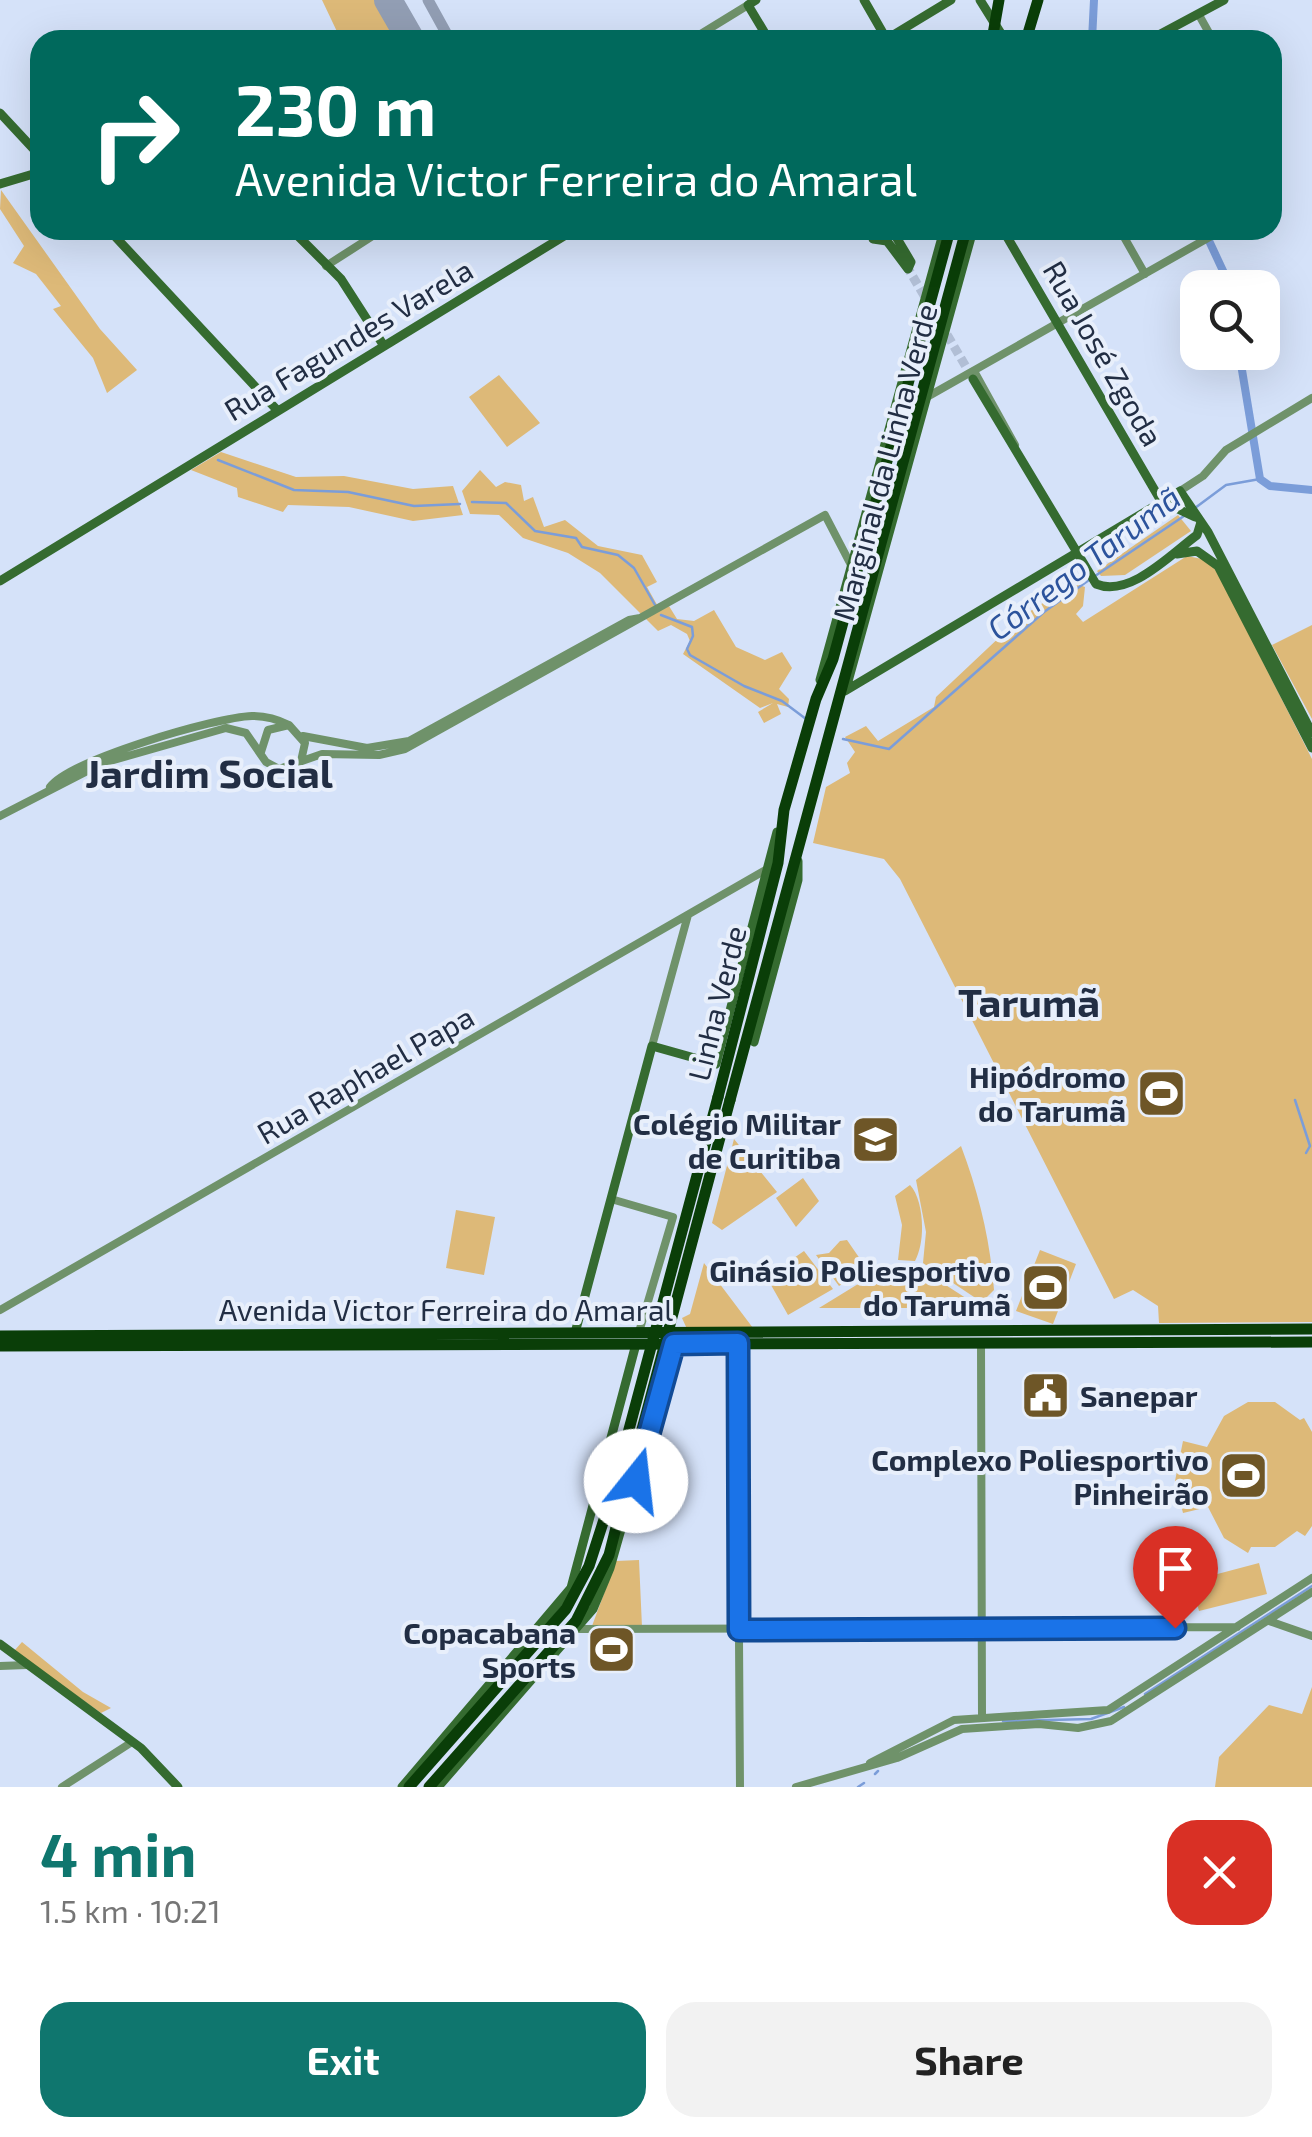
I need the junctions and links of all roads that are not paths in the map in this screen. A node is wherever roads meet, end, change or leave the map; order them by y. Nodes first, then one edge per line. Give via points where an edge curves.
1 (864, 0) edge
2 (950, 0) edge
3 (980, 0) edge
4 (999, 0) edge
5 (1038, 0) edge
6 (1224, 0) edge
7 (752, 2) edge
8 (1198, 15) junction
9 (994, 22) junction
10 (707, 30) edge
11 (765, 30) edge
12 (880, 30) edge
13 (902, 30) edge
14 (993, 30) edge
15 (999, 30) edge
16 (1029, 30) edge
17 (1169, 30) edge
18 (1207, 30) edge
19 (0, 113) edge
20 (30, 145) edge
21 (30, 173) edge
22 (0, 184) edge
23 (118, 240) edge
24 (301, 240) edge
25 (366, 240) edge
26 (558, 240) edge
27 (889, 240) edge
28 (944, 240) edge
29 (944, 240) edge
30 (966, 240) edge
31 (966, 240) edge
32 (1009, 240) edge
33 (1126, 240) edge
34 (1203, 240) edge
35 (904, 261) tunnel mouth
36 (326, 266) junction
37 (1145, 274) junction
38 (1057, 323) junction
39 (921, 333) junction
40 (384, 346) junction
41 (907, 355) junction
42 (971, 375) junction
43 (927, 397) junction
44 (1312, 398) edge
45 (278, 411) junction
46 (922, 419) junction
47 (907, 446) junction
48 (1180, 491) junction
49 (1162, 501) junction
50 (1194, 515) junction
51 (843, 548) junction
52 (854, 551) junction
53 (1074, 551) junction
54 (1166, 559) junction
55 (851, 565) junction
56 (0, 581) edge
57 (640, 618) junction
58 (858, 657) junction
59 (874, 670) junction
60 (845, 691) junction
61 (816, 699) junction
62 (840, 705) junction
63 (289, 725) junction
64 (1312, 733) edge
65 (303, 736) junction
66 (1312, 748) edge
67 (142, 749) junction
68 (262, 757) junction
69 (300, 762) junction
70 (784, 810) junction
71 (0, 816) edge
72 (798, 860) junction
73 (768, 868) junction
74 (752, 878) junction
75 (764, 885) junction
76 (688, 914) junction
77 (754, 1042) joint
78 (652, 1046) junction
79 (716, 1064) junction
80 (739, 1068) junction
81 (723, 1095) junction
82 (611, 1199) junction
83 (0, 1310) edge
84 (1312, 1328) edge
85 (575, 1333) junction
86 (1271, 1335) junction
87 (1287, 1335) junction
88 (0, 1336) edge
89 (941, 1337) junction
90 (959, 1337) junction
91 (638, 1338) junction
92 (981, 1342) junction
93 (1312, 1342) edge
94 (738, 1343) junction
95 (674, 1344) junction
96 (0, 1346) edge
97 (595, 1568) junction
98 (1312, 1578) edge
99 (571, 1588) junction
100 (1312, 1592) edge
101 (1280, 1614) junction
102 (1268, 1622) junction
103 (1237, 1626) junction
104 (539, 1628) junction
105 (1214, 1628) junction
106 (1289, 1628) junction
107 (983, 1629) junction
108 (579, 1630) junction
109 (739, 1630) junction
110 (1312, 1636) edge
111 (1220, 1637) junction
112 (0, 1644) edge
113 (525, 1657) junction
114 (27, 1665) junction
115 (0, 1666) edge
116 (1128, 1698) junction
117 (1135, 1708) junction
118 (983, 1715) junction
119 (980, 1727) junction
120 (132, 1742) junction
121 (862, 1768) junction
122 (62, 1787) edge
123 (178, 1787) edge
124 (402, 1787) edge
125 (410, 1787) edge
126 (429, 1787) edge
127 (438, 1787) edge
128 (740, 1787) edge
129 (796, 1787) edge

1 - 12 main road
2 - 13 main road
3 - 9 main road
4 - 9 highway
5 - 16 highway
6 - 8 main road
7 - 10 street
7 - 11 main road
8 - 17 main road
8 - 18 street
9 - 14 highway
9 - 15 main road
19 - 20 main road
21 - 22 main road
23 - 45 main road
24 - 36 main road
25 - 36 street
26 - 40 main road, Rua Fagundes Varela
27 - 35 main road
28 - 39 highway, Linha Verde
29 - 41 main road, Marginal da Linha Verde
30 - 43 main road, Marginal da Linha Verde
31 - 47 highway, Linha Verde
32 - 38 main road, Rua José Zgoda
33 - 37 street
34 - 37 street
36 - 40 main road via 342,278
37 - 38 street
38 - 42 street
38 - 49 main road, Rua José Zgoda
39 - 41 highway
39 - 61 highway, Linha Verde via 835,652
40 - 45 main road, Rua Fagundes Varela
41 - 52 main road, Marginal da Linha Verde
42 - 43 street
42 - 53 main road
43 - 46 main road, Marginal da Linha Verde
44 - 48 street via 1244,439
45 - 56 main road, Rua Fagundes Varela
46 - 47 highway
46 - 58 main road, Marginal da Linha Verde
47 - 62 highway, Linha Verde
48 - 49 main road
48 - 50 main road
49 - 50 main road
49 - 53 main road
50 - 54 main road via 1199,533
50 - 64 main road
51 - 52 street
51 - 55 street
51 - 57 street via 824,515
52 - 55 main road, Marginal da Linha Verde
53 - 54 main road via 1090,578 1109,588 1124,586
53 - 59 main road
54 - 66 main road via 1193,550 1215,562
55 - 61 main road, Marginal da Linha Verde
57 - 65 street via 404,743 346,748
57 - 69 street via 413,746
58 - 59 main road via 858,670
58 - 60 main road, Marginal da Linha Verde
59 - 60 main road
60 - 62 main road, Marginal da Linha Verde
61 - 70 highway, Linha Verde
62 - 72 highway, Linha Verde
63 - 65 street
63 - 67 street via 248,716
63 - 68 street via 274,726 264,736
65 - 69 street
67 - 68 street via 230,728 246,733
67 - 71 street via 84,764
68 - 69 street via 279,769
70 - 73 main road, Linha Verde
70 - 81 highway, Linha Verde via 778,863
72 - 77 main road, Linha Verde
72 - 80 highway, Linha Verde
73 - 74 street, Rua Raphael Papa
73 - 75 main road, Linha Verde
74 - 75 street
74 - 76 street, Rua Raphael Papa
75 - 79 main road, Linha Verde
76 - 78 street
76 - 83 street, Rua Raphael Papa
77 - 80 highway
78 - 79 main road
78 - 82 main road
79 - 81 highway
80 - 81 highway, Linha Verde
81 - 97 highway, Linha Verde, bridge
82 - 85 main road
82 - 91 street via 673,1217
84 - 87 highway, Avenida Victor Ferreira do Amaral
85 - 88 highway, Avenida Victor Ferreira do Amaral
85 - 91 highway, Avenida Victor Ferreira do Amaral
86 - 87 highway, Avenida Victor Ferreira do Amaral
86 - 90 highway, Avenida Victor Ferreira do Amaral
86 - 92 highway, Avenida Victor Ferreira do Amaral
87 - 93 highway, Avenida Victor Ferreira do Amaral
89 - 90 highway, Avenida Victor Ferreira do Amaral
89 - 91 highway, Avenida Victor Ferreira do Amaral
89 - 94 highway, Avenida Victor Ferreira do Amaral
90 - 92 highway, Avenida Victor Ferreira do Amaral
91 - 95 highway, Avenida Victor Ferreira do Amaral
91 - 96 highway, Avenida Victor Ferreira do Amaral
91 - 99 main road
92 - 107 street
94 - 95 highway, Avenida Victor Ferreira do Amaral
94 - 109 street
95 - 108 main road via 610,1568
97 - 99 highway
97 - 113 highway, Linha Verde
97 - 126 highway, Linha Verde via 569,1630
98 - 103 street
99 - 104 main road
100 - 101 street
101 - 102 street
101 - 106 street
102 - 106 street
102 - 117 street
103 - 105 street
103 - 111 street
104 - 113 highway
104 - 124 main road
105 - 107 street
105 - 111 street
106 - 110 street
107 - 109 street
107 - 118 street
108 - 109 street
108 - 127 main road
109 - 128 street
111 - 116 street
112 - 114 main road
113 - 125 highway, Linha Verde
114 - 115 street
114 - 120 main road
116 - 117 street
116 - 118 street via 1097,1713
117 - 119 street via 1085,1728
118 - 119 street
118 - 121 street via 935,1726
119 - 121 street
120 - 122 street
120 - 123 main road
121 - 129 street

